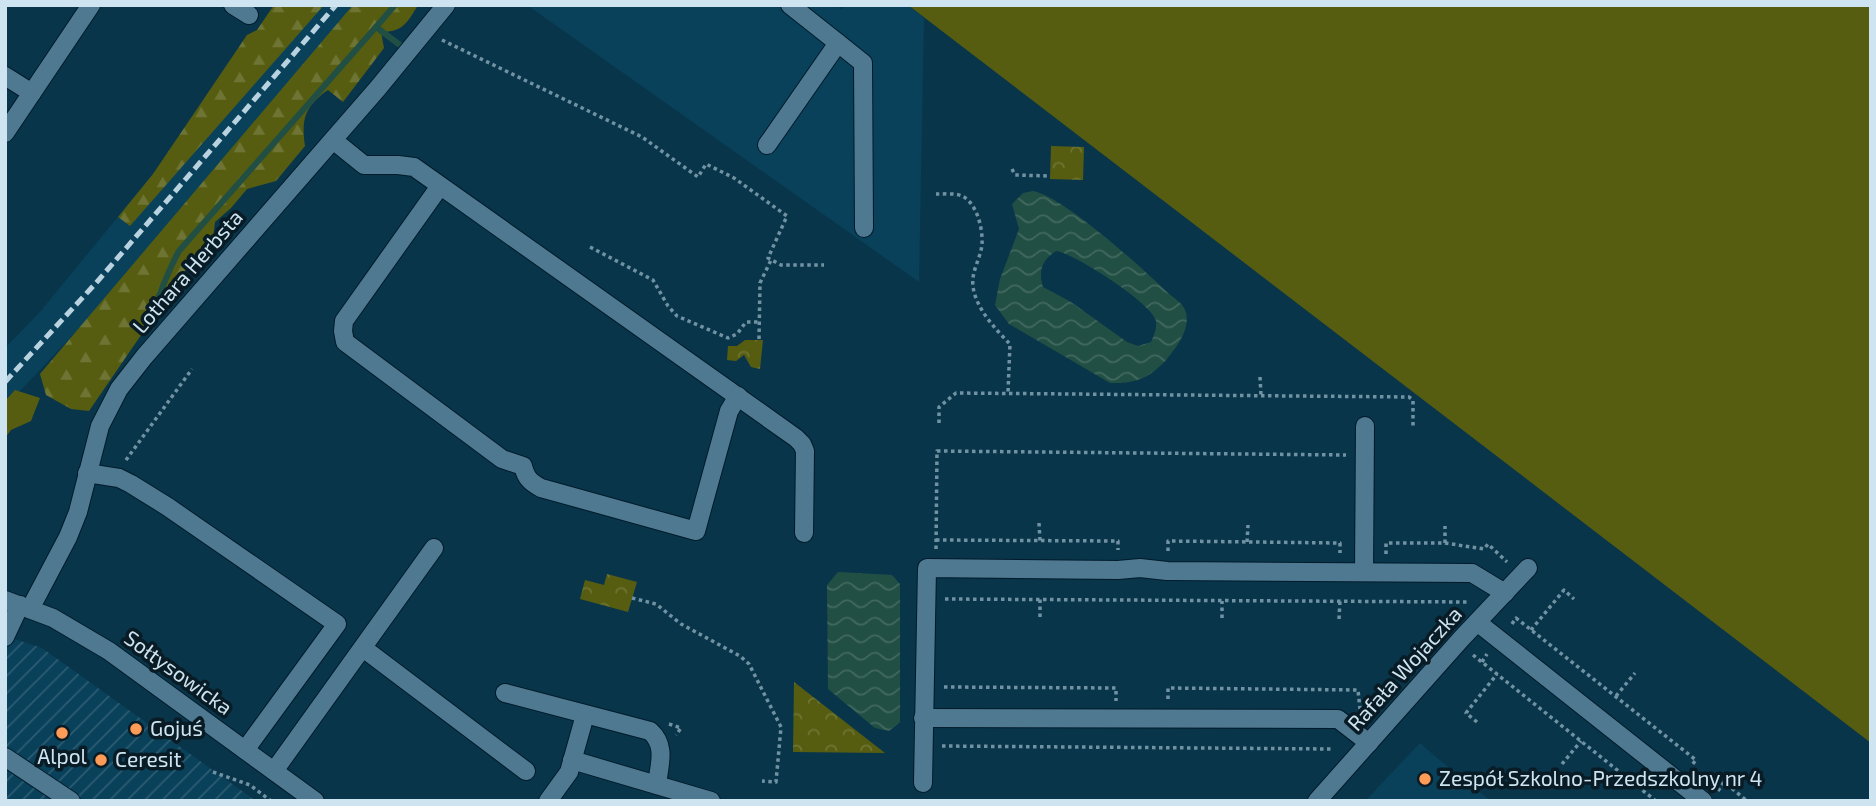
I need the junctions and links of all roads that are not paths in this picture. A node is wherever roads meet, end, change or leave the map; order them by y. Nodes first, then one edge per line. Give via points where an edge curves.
1 (92, 5) edge
2 (446, 5) edge
3 (790, 5) edge
4 (838, 43) junction
5 (5, 76) edge
6 (32, 93) junction
7 (5, 132) edge
8 (333, 140) junction
9 (767, 145) dead end
10 (440, 186) junction
11 (864, 228) dead end
12 (738, 396) junction
13 (1365, 426) dead end
14 (87, 473) junction
15 (804, 533) dead end
16 (434, 548) dead end
17 (1364, 572) junction
18 (1525, 572) road end
19 (1505, 593) junction
20 (18, 604) edge
21 (1481, 619) junction
22 (5, 637) edge
23 (363, 648) junction
24 (505, 693) dead end
25 (585, 715) junction
26 (923, 718) junction
27 (1368, 743) junction
28 (245, 750) junction
29 (5, 757) edge
30 (572, 760) junction
31 (274, 771) junction
32 (526, 771) dead end
33 (923, 783) dead end
34 (657, 785) junction
35 (1710, 796) edge
36 (549, 800) edge
37 (71, 801) edge
38 (315, 801) edge
39 (711, 801) edge
40 (1317, 801) edge

1 - 6 street
2 - 8 street, Lothara Herbsta
3 - 4 street
4 - 9 street
4 - 11 street via 863,63
5 - 6 street
6 - 7 street
8 - 10 street via 364,165 414,167
8 - 14 street, Lothara Herbsta via 119,389 100,426
10 - 12 street
10 - 12 street via 344,321 345,342 502,459 523,466 530,482 696,531 729,411
12 - 15 street via 803,444
13 - 17 street
14 - 20 street, Lothara Herbsta via 73,524
14 - 28 street via 131,484 337,624
16 - 23 street
17 - 19 street via 1472,573
17 - 26 street via 927,568
18 - 19 street, Rafała Wojaczka
19 - 21 street, Rafała Wojaczka
20 - 22 street, Lothara Herbsta
20 - 28 street, Sołtysowicka via 53,618 109,651
21 - 27 street, Rafała Wojaczka
21 - 35 street
23 - 31 street
23 - 32 street
24 - 25 street
25 - 30 street
25 - 34 street via 650,731 658,738
26 - 27 street via 1338,719
26 - 33 street
27 - 40 street, Rafała Wojaczka
28 - 31 street, Sołtysowicka
29 - 37 street
30 - 34 street
30 - 36 street
31 - 38 street, Sołtysowicka
34 - 39 street

